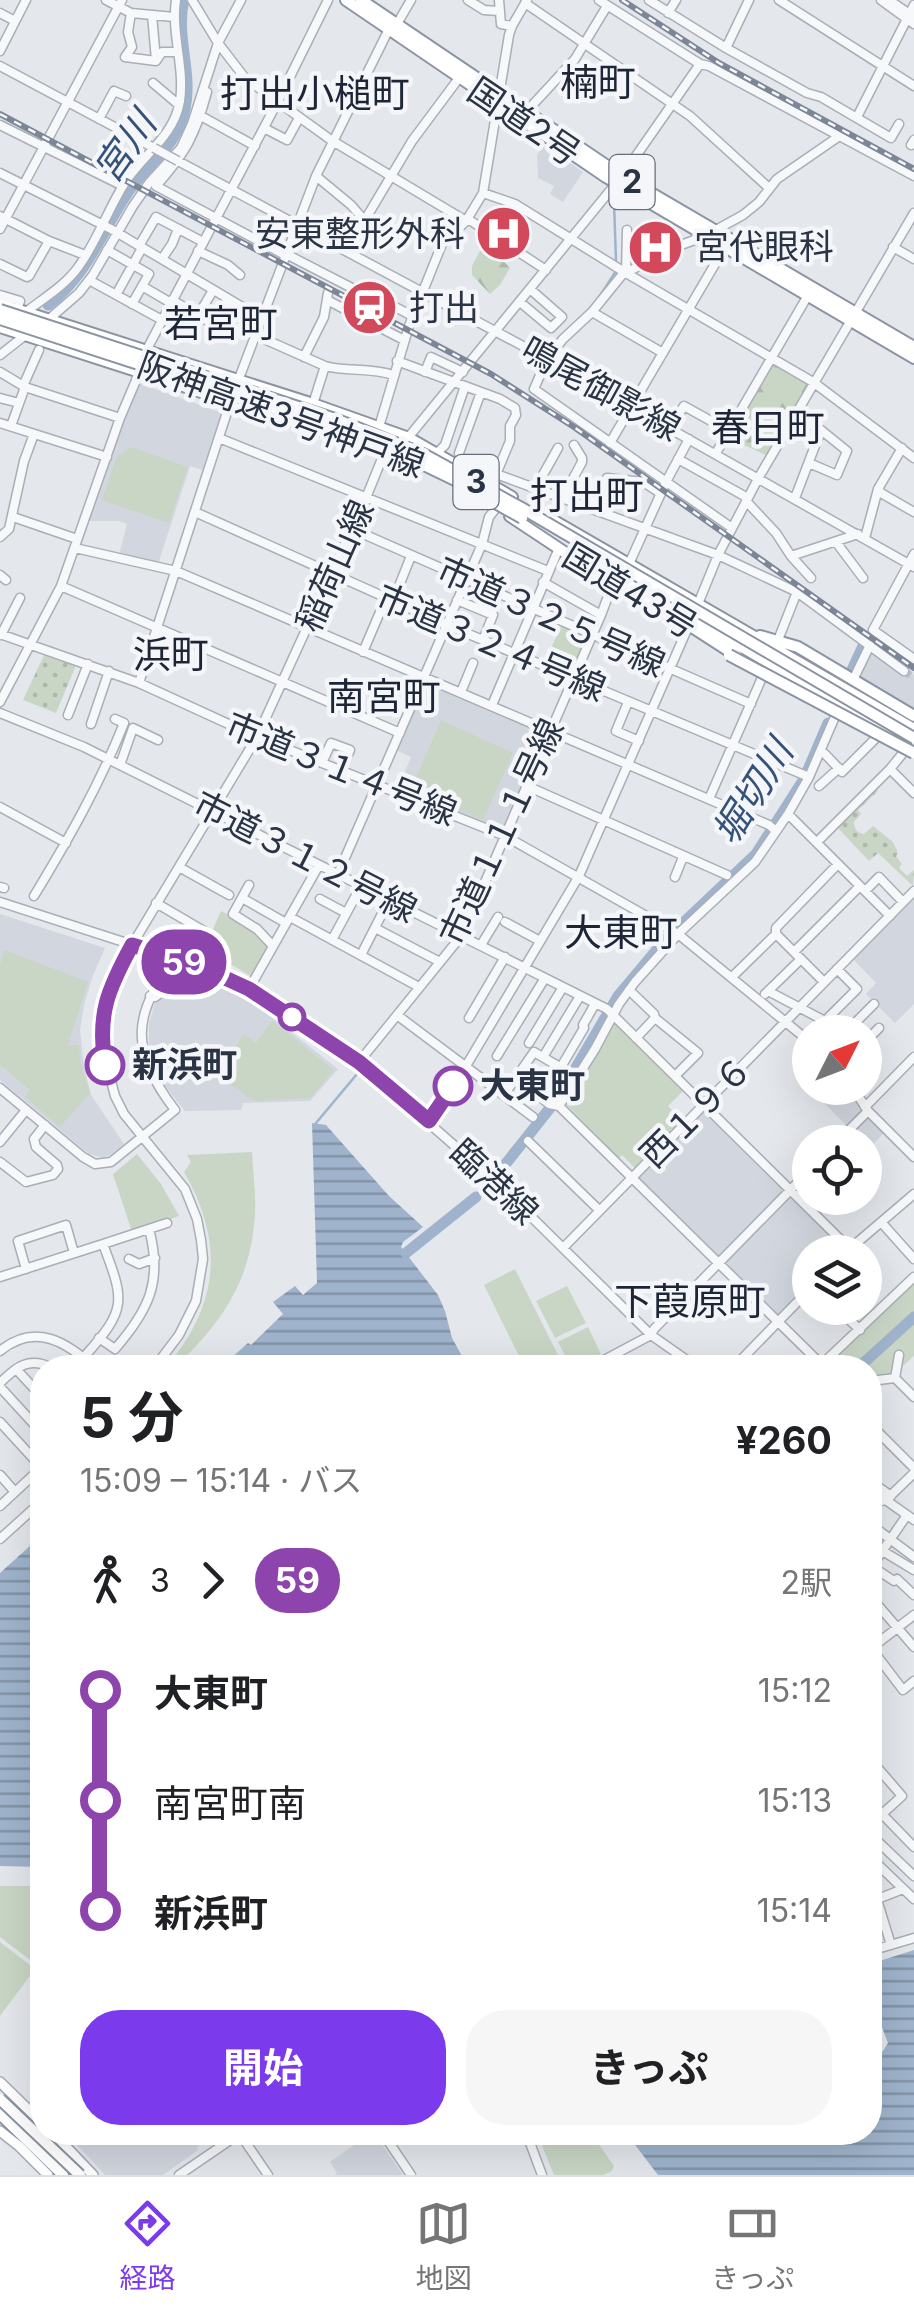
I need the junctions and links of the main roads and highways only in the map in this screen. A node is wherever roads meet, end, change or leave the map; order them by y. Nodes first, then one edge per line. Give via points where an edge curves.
1 (346, 0) edge
2 (361, 0) edge
3 (393, 26) junction
4 (498, 99) junction
5 (620, 180) junction
6 (710, 234) junction
7 (0, 307) edge
8 (853, 317) junction
9 (0, 319) edge
10 (0, 327) edge
11 (910, 345) edge
12 (914, 358) edge
13 (689, 625) junction
14 (754, 636) junction
15 (914, 723) edge
16 (913, 748) edge
17 (0, 2082) edge
18 (0, 2099) edge
19 (30, 2111) edge
20 (0, 2114) edge
21 (30, 2128) edge
22 (0, 2131) edge
23 (30, 2143) edge
24 (32, 2145) edge
25 (48, 2145) edge
26 (64, 2145) edge
27 (48, 2175) edge
28 (63, 2175) edge
29 (80, 2175) edge
30 (93, 2175) edge

1 - 3 highway, 国道2号 / 2
2 - 3 highway, 国道2号 / 2
3 - 4 highway, 国道2号 / 2
3 - 4 highway, 国道2号 / 2 via 459,78
4 - 5 highway, 国道2号 / 2
4 - 5 highway, 国道2号 / 2
5 - 6 highway, 国道2号 / 2
6 - 8 highway, 国道2号 / 2
6 - 8 highway, 国道2号 / 2 via 807,297
7 - 14 highway, 国道43号 via 409,438 494,480
7 - 16 highway, 阪神高速3号神戸線 / 3, bridge via 423,454
8 - 11 highway, 国道2号 / 2
8 - 12 highway, 国道2号 / 2
9 - 16 highway, 阪神高速3号神戸線 / 3, bridge via 420,461
10 - 13 highway, 国道43号 via 385,451 496,508 623,591
13 - 16 highway, 国道43号 via 764,672
13 - 16 highway, bridge via 729,655 858,726
14 - 15 highway, 国道43号
14 - 15 highway
14 - 15 highway via 798,648
17 - 19 main road
18 - 21 highway, bridge
20 - 23 highway
22 - 27 main road
24 - 28 highway
25 - 29 highway, bridge
26 - 30 main road

